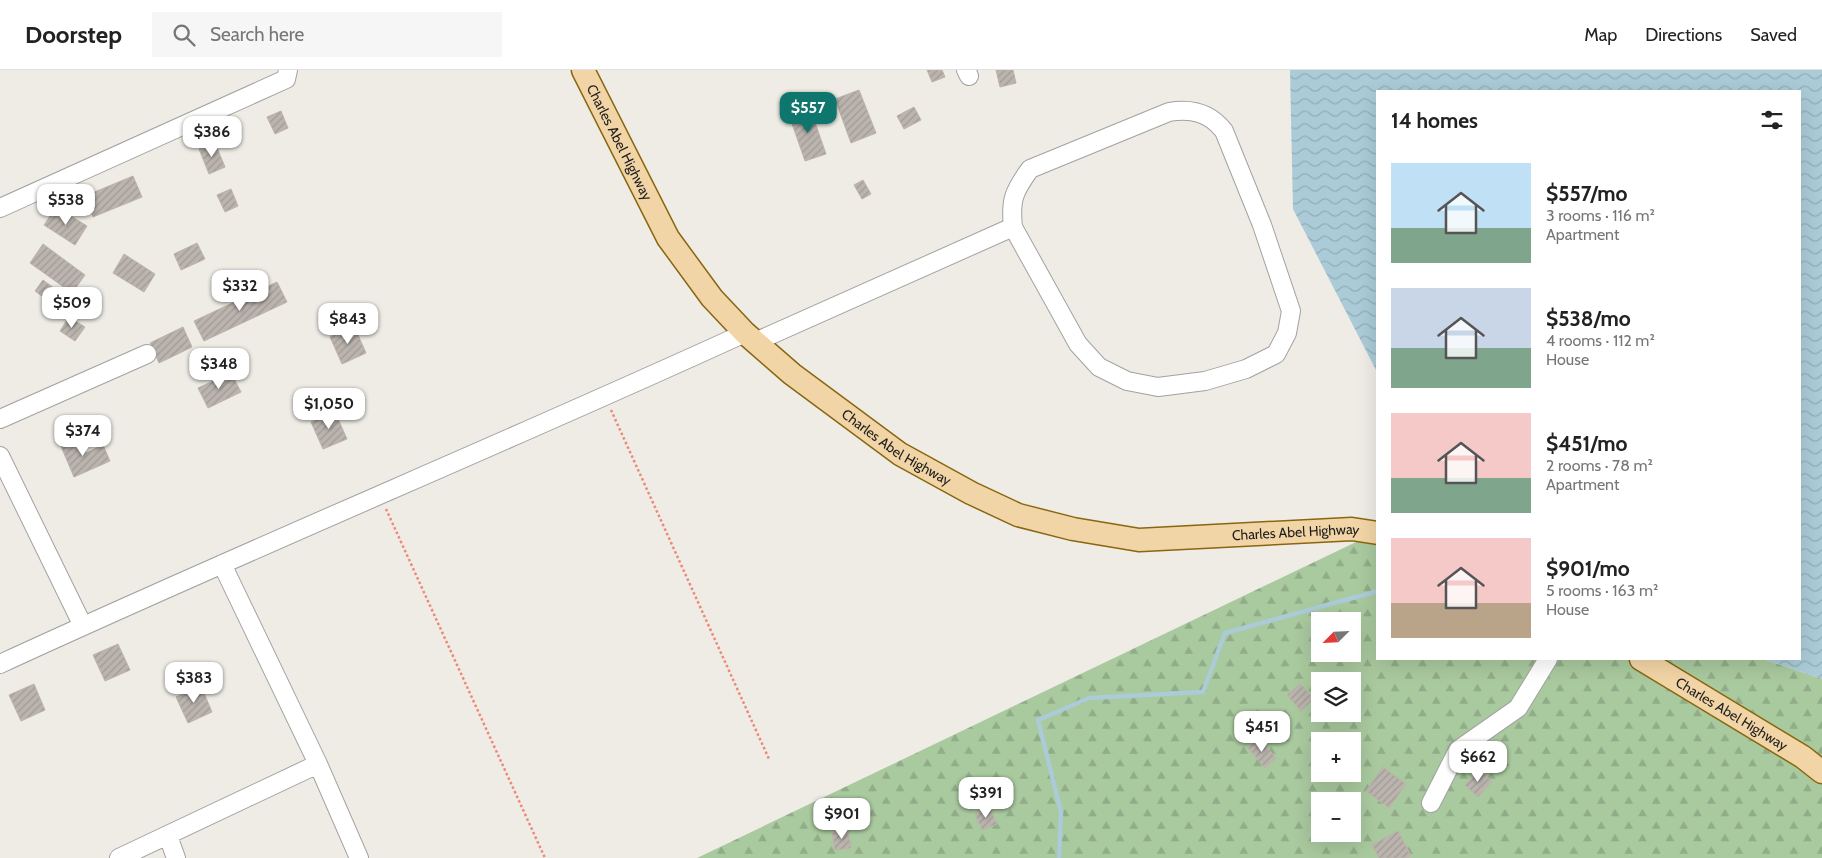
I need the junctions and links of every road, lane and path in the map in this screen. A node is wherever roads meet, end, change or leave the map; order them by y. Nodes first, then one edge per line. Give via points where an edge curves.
1 (288, 70) edge
2 (583, 70) edge
3 (0, 208) edge
4 (1013, 227) junction
5 (750, 337) junction
6 (147, 354) dead end
7 (605, 397) junction
8 (0, 419) edge
9 (0, 456) edge
10 (380, 497) junction
11 (1376, 533) edge
12 (222, 564) junction
13 (83, 626) junction
14 (1547, 660) edge
15 (1643, 660) edge
16 (0, 664) edge
17 (769, 759) dead end
18 (318, 764) junction
19 (1822, 772) edge
20 (1431, 803) dead end
21 (168, 836) junction
22 (119, 858) edge
23 (176, 858) edge
24 (360, 858) edge
25 (545, 858) edge

1 - 3 street via 286,80
2 - 5 main road, Charles Abel Highway via 668,238 712,298
4 - 4 street via 1078,344 1099,367 1127,382 1158,387 1205,381 1246,369 1276,354 1287,333 1291,310 1255,208 1224,131 1216,121 1198,111 1170,112 1030,170 1016,189 1011,207
4 - 5 street
5 - 7 street
5 - 11 main road, Charles Abel Highway via 792,374 900,454 1018,515 1138,540 1352,530
6 - 8 street
7 - 10 street
7 - 17 path
9 - 13 street
10 - 12 street
10 - 25 path
12 - 13 street
12 - 18 street
13 - 16 street
14 - 20 street via 1518,708 1458,750
15 - 19 main road, Charles Abel Highway via 1803,757
18 - 21 street
18 - 24 street
21 - 22 street
21 - 23 street

